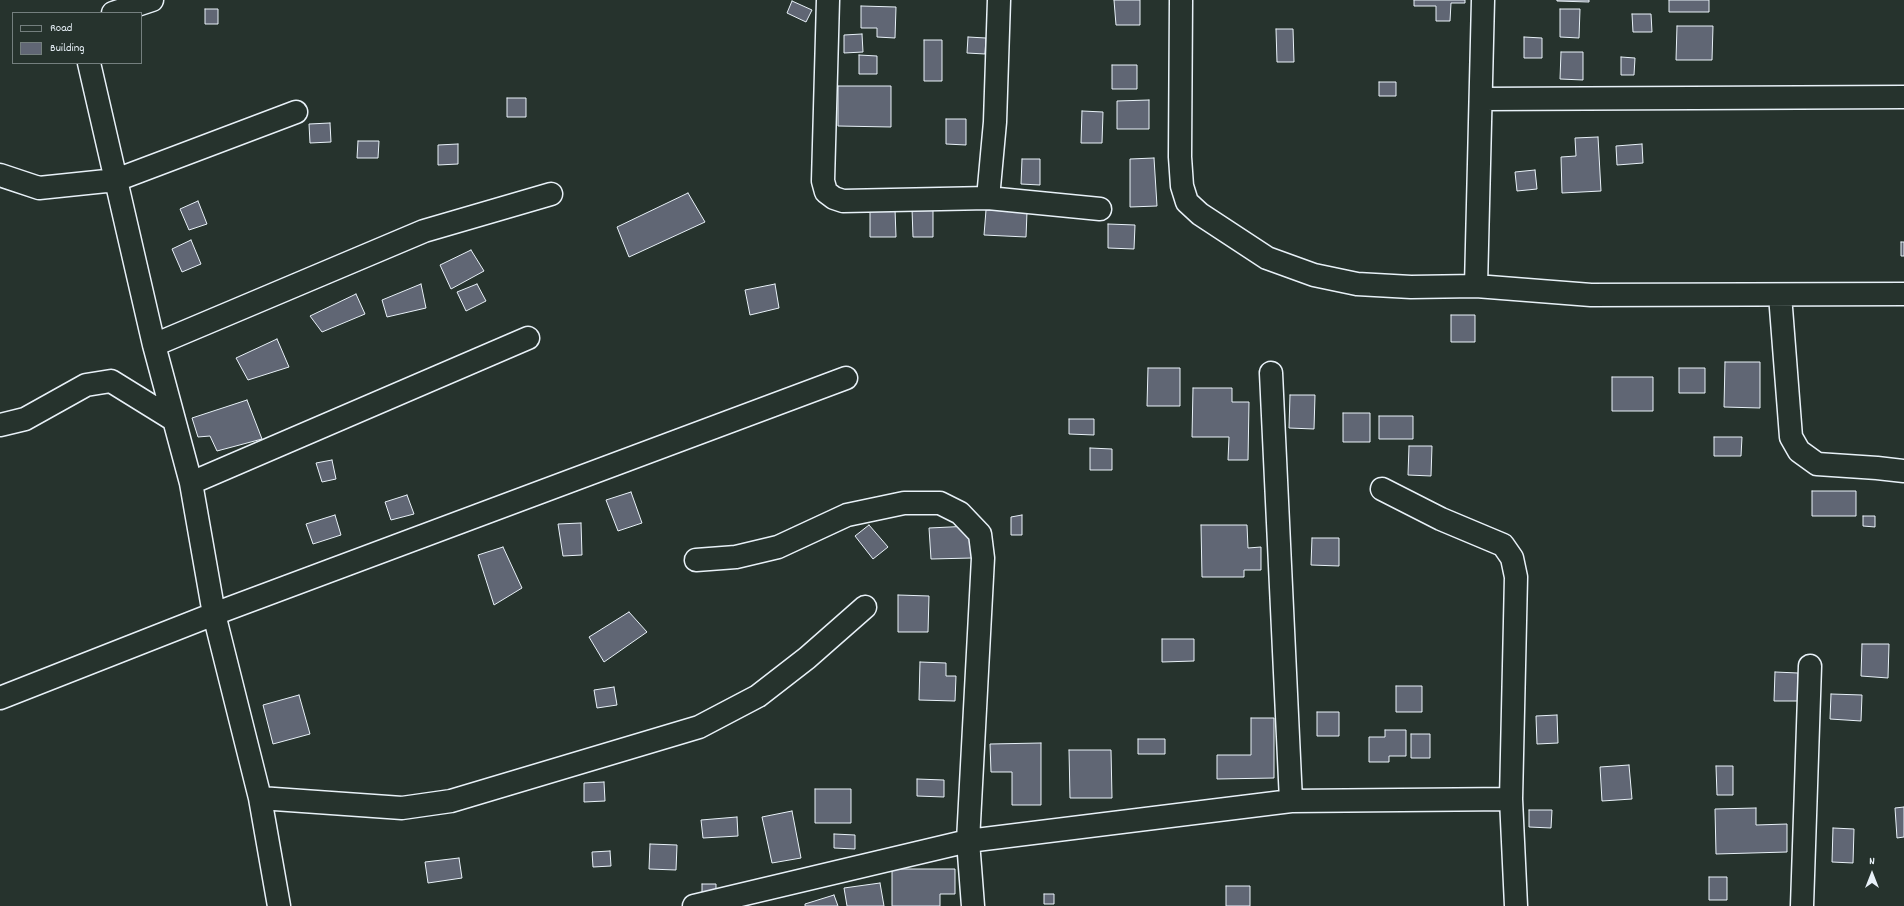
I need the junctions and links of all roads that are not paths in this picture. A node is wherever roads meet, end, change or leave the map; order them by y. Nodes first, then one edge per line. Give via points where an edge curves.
1 (152, 0) edge
2 (828, 0) edge
3 (999, 0) edge
4 (1181, 0) edge
5 (1483, 0) edge
6 (116, 12) edge
7 (89, 64) edge
8 (1904, 97) edge
9 (1481, 99) junction
10 (296, 112) dead end
11 (0, 175) edge
12 (116, 180) junction
13 (551, 194) dead end
14 (988, 198) junction
15 (1100, 208) dead end
16 (1476, 286) junction
17 (1904, 294) edge
18 (1780, 295) junction
19 (528, 338) dead end
20 (154, 345) junction
21 (1271, 373) dead end
22 (846, 378) dead end
23 (174, 420) junction
24 (0, 425) edge
25 (1904, 471) edge
26 (191, 483) junction
27 (1382, 490) dead end
28 (696, 560) dead end
29 (865, 607) dead end
30 (214, 614) junction
31 (1810, 666) dead end
32 (0, 698) edge
33 (260, 798) junction
34 (1511, 799) junction
35 (1291, 801) junction
36 (968, 841) junction
37 (279, 906) edge
38 (694, 906) edge
39 (973, 906) edge
40 (1516, 906) edge
41 (1802, 906) edge

1 - 6 street
2 - 14 street via 824,181 826,192 843,201
3 - 14 street via 995,122
4 - 16 street via 1182,186 1188,202 1200,214 1267,258 1314,275 1356,284
5 - 9 street
7 - 12 street
8 - 9 street
9 - 16 street
10 - 12 street
11 - 12 street via 39,188
12 - 20 street
13 - 20 street via 424,231
14 - 15 street
16 - 18 street via 1591,295
17 - 18 street
18 - 25 street via 1791,437 1799,451 1817,464
19 - 26 street
20 - 23 street
21 - 35 street
22 - 30 street
23 - 24 street via 111,380 86,385 25,419
23 - 26 street
26 - 30 street
27 - 34 street via 1441,520 1503,545 1512,558 1516,577
28 - 36 street via 736,557 778,547 847,515 904,503 940,503 960,513 980,534 983,558
29 - 33 street via 808,658 758,696 699,727 451,802 402,808
30 - 32 street
30 - 33 street
31 - 41 street
33 - 37 street
34 - 35 street
34 - 40 street
35 - 36 street
36 - 38 street
36 - 39 street

